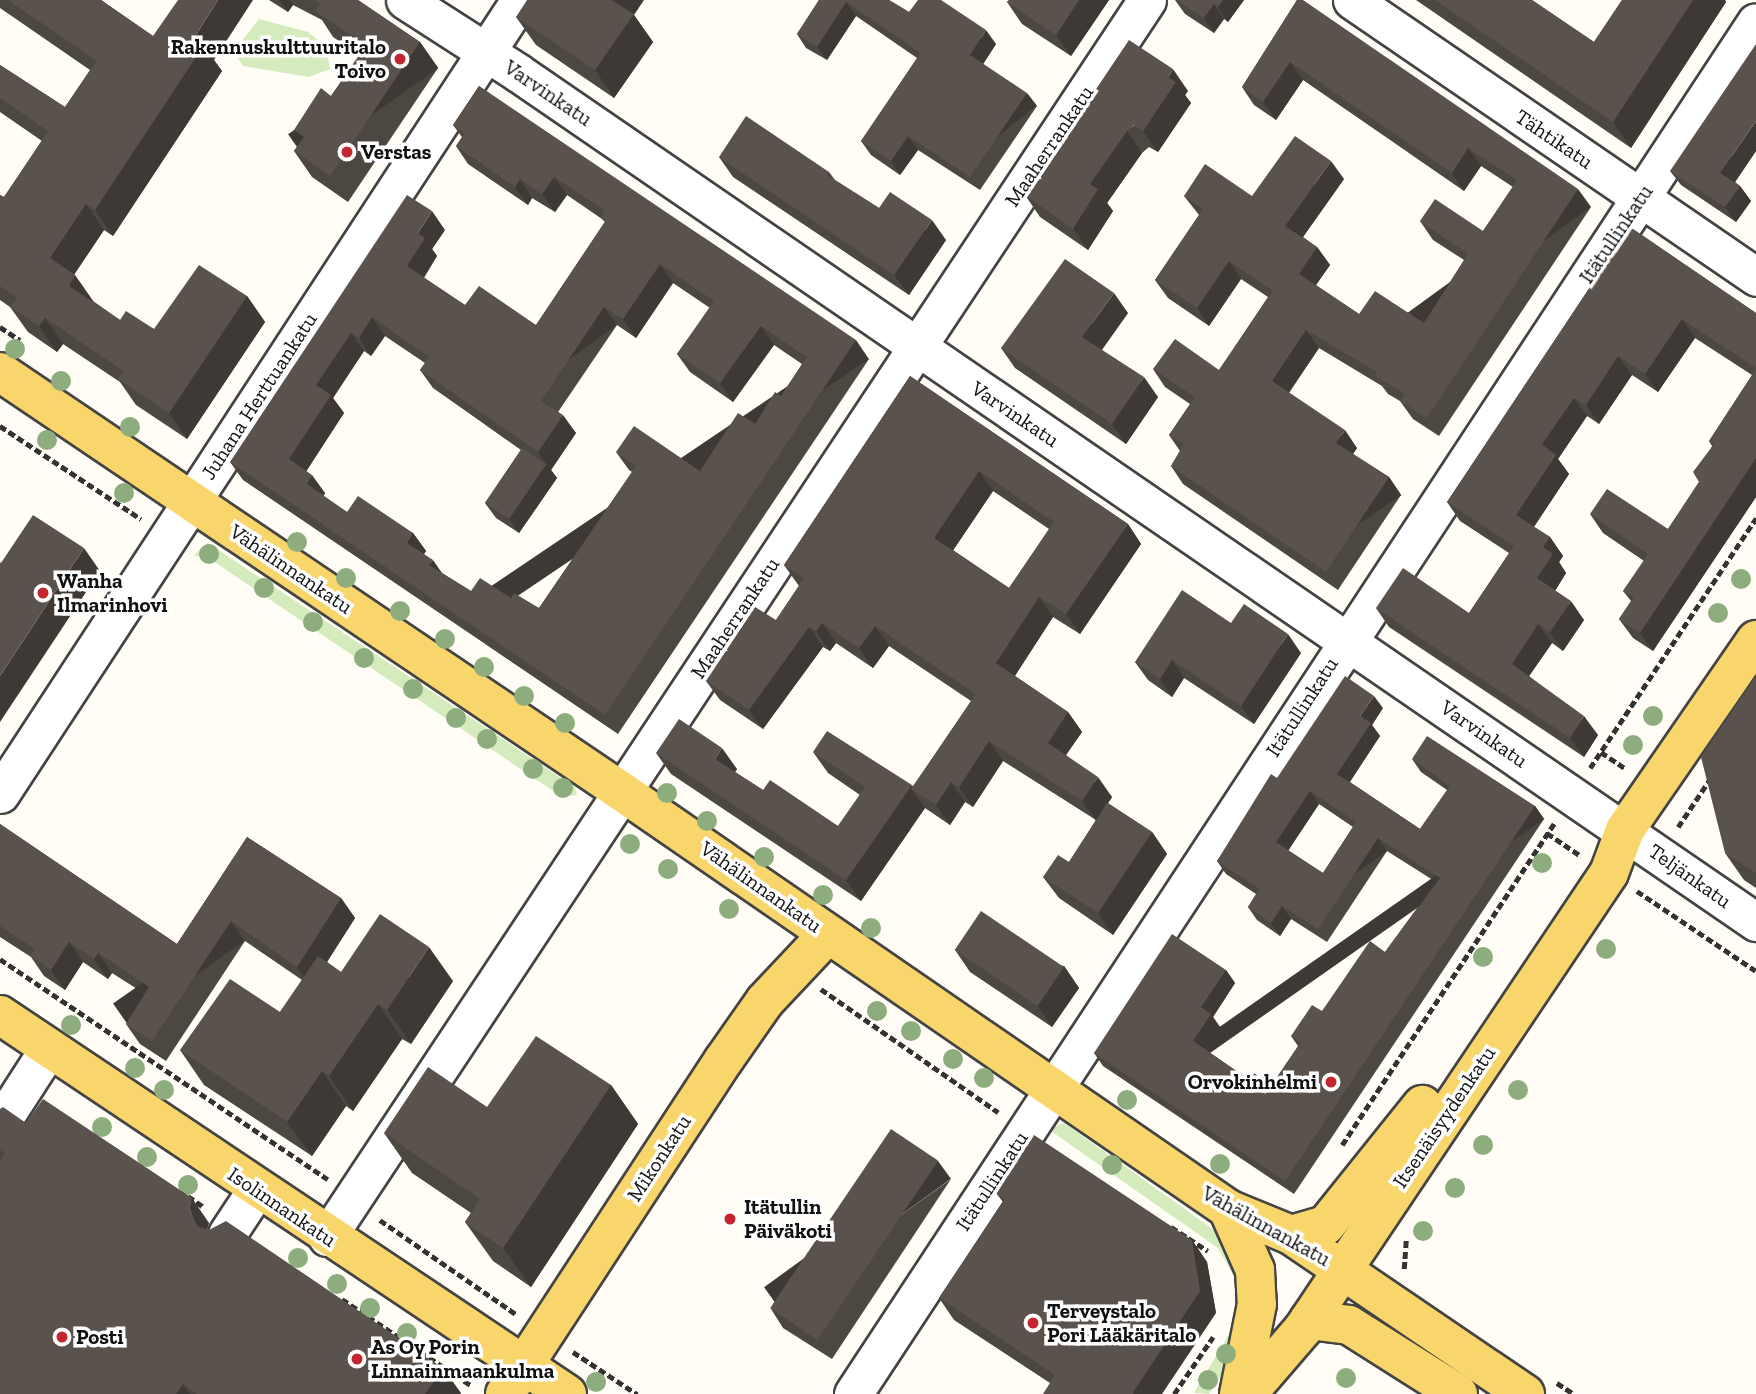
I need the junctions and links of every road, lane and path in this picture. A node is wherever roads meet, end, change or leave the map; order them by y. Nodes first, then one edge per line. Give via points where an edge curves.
1 (405, 0) edge
2 (520, 0) edge
3 (1147, 0) edge
4 (1352, 0) edge
5 (1756, 22) edge
6 (486, 52) junction
7 (1640, 198) junction
8 (1756, 276) edge
9 (0, 327) edge
10 (23, 342) edge
11 (915, 346) junction
12 (0, 372) edge
13 (191, 501) junction
14 (1756, 518) edge
15 (1347, 639) junction
16 (1756, 640) edge
17 (621, 791) junction
18 (0, 794) edge
19 (1573, 796) junction
20 (1625, 830) junction
21 (1635, 890) dead end
22 (1756, 922) edge
23 (828, 934) junction
24 (0, 959) edge
25 (1756, 971) edge
26 (0, 1015) edge
27 (49, 1048) junction
28 (1052, 1088) junction
29 (0, 1124) edge
30 (1337, 1151) dead end
31 (256, 1190) junction
32 (354, 1196) junction
33 (1228, 1209) junction
34 (1302, 1233) junction
35 (227, 1234) edge
36 (327, 1237) junction
37 (1343, 1269) junction
38 (512, 1311) dead end
39 (1309, 1320) junction
40 (1219, 1328) dead end
41 (545, 1334) junction
42 (515, 1380) edge
43 (1443, 1390) edge
44 (567, 1394) edge
45 (637, 1394) edge
46 (853, 1394) edge
47 (1174, 1394) edge
48 (1239, 1394) edge
49 (1247, 1394) edge
50 (1525, 1394) edge

1 - 6 street, Varvinkatu
2 - 6 street, Juhana Herttuankatu
3 - 11 street, Maaherrankatu
4 - 7 street, Tähtikatu
5 - 7 street, Itätullinkatu
6 - 11 street, Varvinkatu
6 - 13 street, Juhana Herttuankatu
7 - 8 street, Tähtikatu
7 - 15 street, Itätullinkatu
9 - 10 path
11 - 15 street, Varvinkatu
11 - 17 street, Maaherrankatu
12 - 13 main road, Vähälinnankatu
13 - 17 main road, Vähälinnankatu
13 - 18 street, Juhana Herttuankatu
14 - 19 path
15 - 19 street, Varvinkatu
15 - 28 street, Itätullinkatu
16 - 20 main road, Itsenäisyydenkatu
17 - 23 main road, Vähälinnankatu
17 - 32 street, Maaherrankatu
19 - 20 street, Varvinkatu
19 - 30 path
20 - 22 street, Teljänkatu
20 - 34 main road, Itsenäisyydenkatu via 1587,859 1429,1097 1335,1215
20 - 37 main road, Itsenäisyydenkatu via 1609,873
21 - 25 path
23 - 28 main road, Vähälinnankatu
23 - 41 main road, Mikonkatu via 751,1021
24 - 32 path
26 - 27 main road, Isolinnankatu
27 - 29 street
27 - 31 main road, Isolinnankatu
28 - 33 main road, Vähälinnankatu
28 - 46 street, Itätullinkatu
31 - 35 street
31 - 36 main road, Isolinnankatu
32 - 36 street, Maaherrankatu
32 - 38 path via 376,1210 377,1218
33 - 34 main road, Vähälinnankatu
33 - 48 main road via 1245,1240 1255,1281 1251,1348
34 - 37 main road, Vähälinnankatu
36 - 42 main road, Isolinnankatu
37 - 39 main road, Itsenäisyydenkatu
37 - 50 main road, Vähälinnankatu
39 - 43 main road via 1349,1325
39 - 49 main road, Itsenäisyydenkatu
40 - 47 path
41 - 42 main road, Mikonkatu
41 - 45 path
42 - 44 main road, Isolinnankatu

